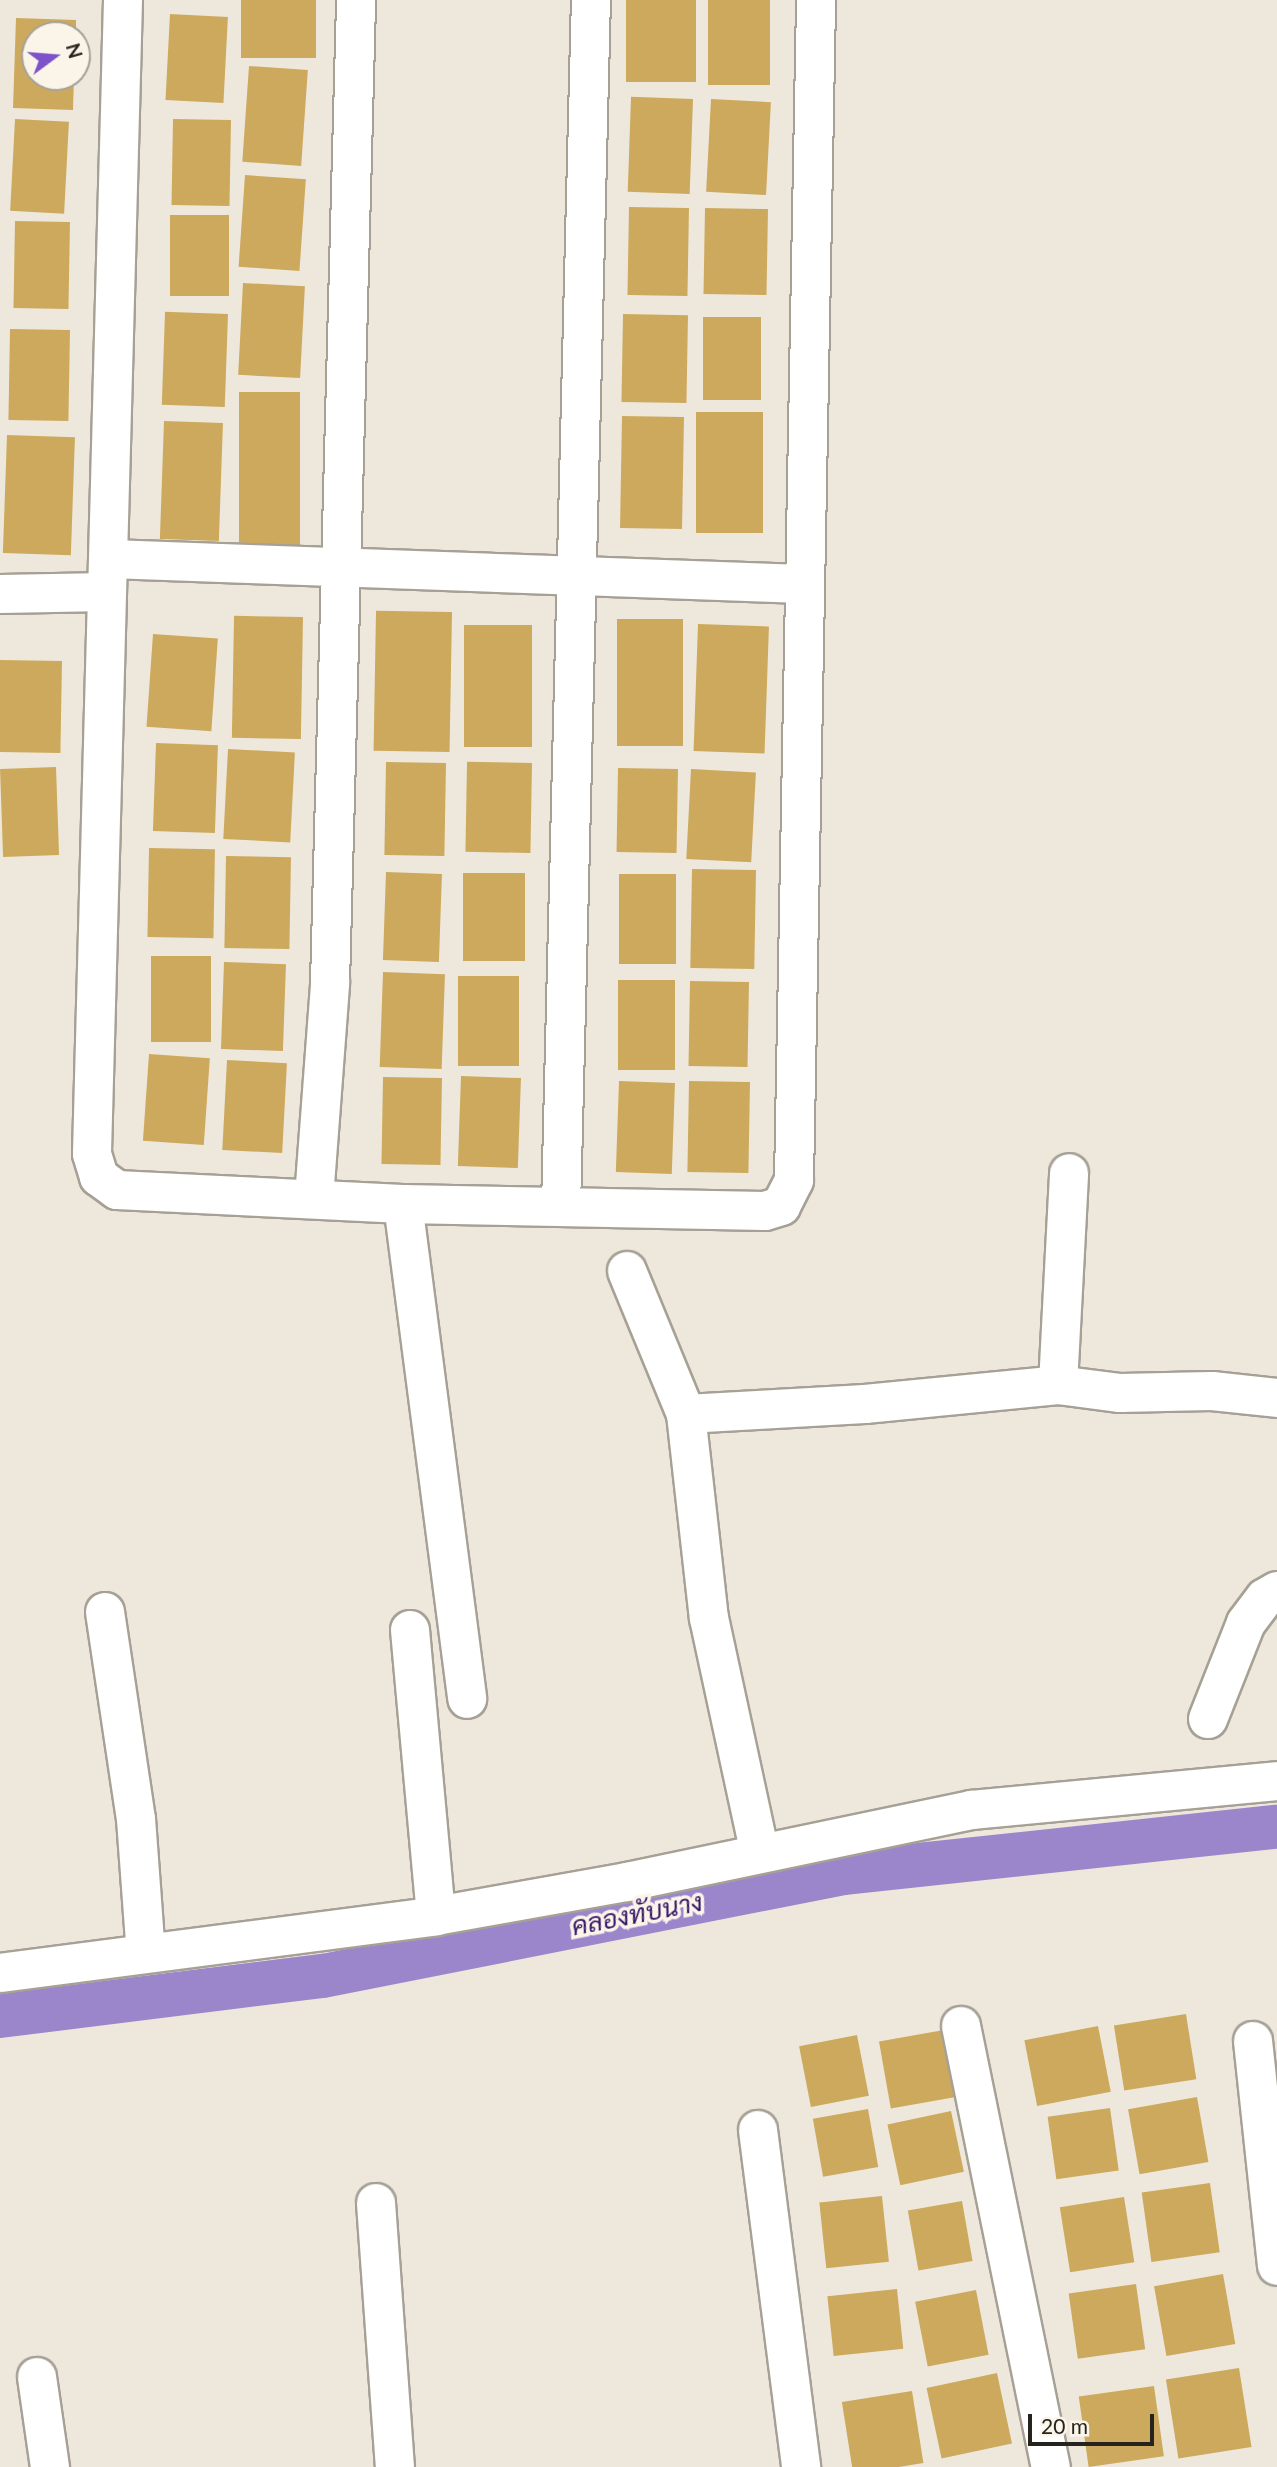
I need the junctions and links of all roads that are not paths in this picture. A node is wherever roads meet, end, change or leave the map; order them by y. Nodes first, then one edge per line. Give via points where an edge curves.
1 (122, 0) edge
2 (356, 0) edge
3 (591, 0) edge
4 (816, 0) edge
5 (338, 570) junction
6 (108, 575) junction
7 (575, 575) junction
8 (803, 584) junction
9 (0, 594) edge
10 (1069, 1173) dead end
11 (314, 1198) junction
12 (403, 1204) junction
13 (561, 1207) junction
14 (627, 1271) dead end
15 (1058, 1385) junction
16 (1277, 1398) edge
17 (686, 1414) junction
18 (1277, 1591) edge
19 (104, 1612) dead end
20 (410, 1630) dead end
21 (467, 1699) dead end
22 (1208, 1720) dead end
23 (1277, 1781) edge
24 (760, 1853) junction
25 (436, 1916) junction
26 (146, 1954) junction
27 (0, 1973) edge
28 (961, 2026) dead end
29 (1253, 2041) dead end
30 (758, 2130) dead end
31 (376, 2203) dead end
32 (1277, 2266) edge
33 (37, 2377) dead end
34 (50, 2467) edge
35 (395, 2467) edge
36 (801, 2467) edge
37 (1051, 2467) edge

1 - 6 street
2 - 5 street
3 - 7 street
4 - 8 street
5 - 6 street
5 - 7 street
5 - 11 street via 330,983
6 - 9 street
6 - 11 street via 92,1154 99,1177 117,1190
7 - 8 street
7 - 13 street
8 - 13 street via 794,1180 781,1206 765,1211
10 - 15 street
11 - 12 street
12 - 13 street
12 - 21 street
14 - 17 street
15 - 16 street via 1120,1393 1212,1391
15 - 17 street via 865,1404
17 - 24 street via 709,1618
18 - 22 street via 1265,1598 1247,1623
19 - 26 street via 138,1832
20 - 25 street
23 - 24 street via 972,1810
24 - 25 street
25 - 26 street
26 - 27 street
28 - 37 street
29 - 32 street
30 - 36 street
31 - 35 street
33 - 34 street

